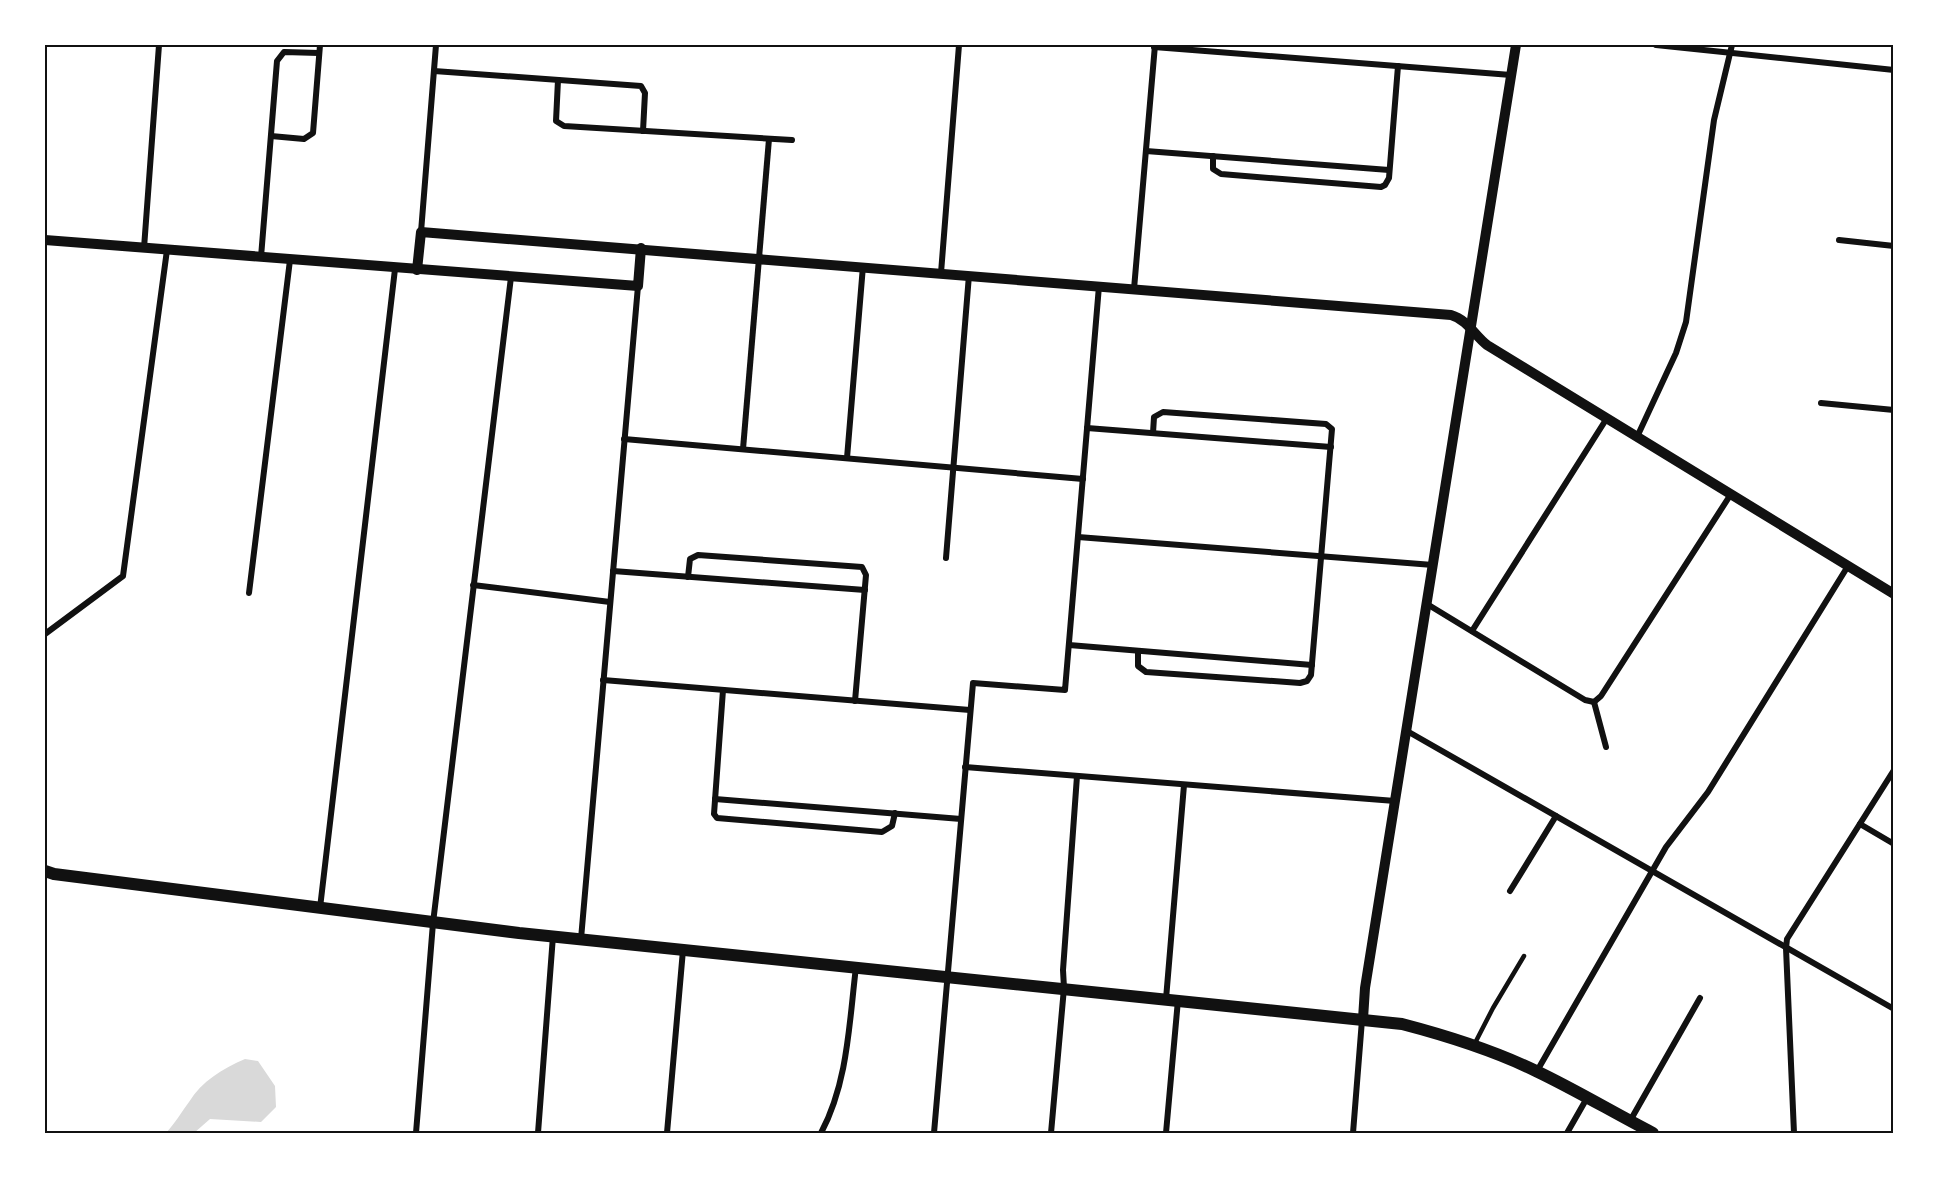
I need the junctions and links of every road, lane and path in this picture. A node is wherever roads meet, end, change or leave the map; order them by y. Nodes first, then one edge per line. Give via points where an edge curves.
1 (159, 45) edge
2 (320, 45) edge
3 (436, 45) edge
4 (959, 45) edge
5 (1516, 45) edge
6 (1656, 45) edge
7 (1732, 45) edge
8 (1154, 46) edge
9 (320, 53) junction
10 (1730, 53) junction
11 (1398, 66) junction
12 (1894, 70) edge
13 (434, 71) junction
14 (1511, 75) junction
15 (558, 80) junction
16 (643, 131) junction
17 (271, 136) junction
18 (769, 139) junction
19 (792, 140) dead end
20 (1146, 151) junction
21 (1213, 156) junction
22 (1389, 170) junction
23 (421, 232) junction
24 (45, 240) edge
25 (1839, 240) dead end
26 (1894, 246) edge
27 (144, 248) junction
28 (641, 248) junction
29 (167, 250) junction
30 (261, 257) junction
31 (759, 258) junction
32 (290, 260) junction
33 (864, 266) junction
34 (395, 268) junction
35 (417, 270) junction
36 (941, 273) junction
37 (969, 275) junction
38 (511, 277) junction
39 (638, 286) junction
40 (1099, 286) junction
41 (1134, 289) junction
42 (1471, 329) junction
43 (1821, 403) dead end
44 (1894, 410) edge
45 (1607, 418) junction
46 (1087, 428) junction
47 (1153, 433) junction
48 (1637, 437) junction
49 (624, 439) junction
50 (1330, 447) junction
51 (743, 449) junction
52 (847, 458) junction
53 (953, 467) junction
54 (1083, 479) junction
55 (1731, 494) junction
56 (1078, 537) junction
57 (1321, 556) junction
58 (946, 558) dead end
59 (1433, 565) junction
60 (1848, 566) junction
61 (613, 571) junction
62 (688, 577) junction
63 (473, 585) junction
64 (865, 590) junction
65 (249, 593) dead end
66 (1894, 594) edge
67 (610, 602) junction
68 (1427, 604) junction
69 (1472, 631) junction
70 (45, 634) edge
71 (1069, 645) junction
72 (1138, 651) junction
73 (1312, 665) junction
74 (603, 680) junction
75 (723, 690) junction
76 (855, 701) junction
77 (1594, 702) junction
78 (970, 710) junction
79 (1407, 731) junction
80 (1606, 747) dead end
81 (965, 767) junction
82 (1894, 770) edge
83 (1077, 776) junction
84 (1184, 784) junction
85 (715, 799) junction
86 (1395, 801) junction
87 (895, 813) junction
88 (1556, 816) junction
89 (961, 819) junction
90 (1860, 824) junction
91 (1894, 844) edge
92 (1652, 871) junction
93 (48, 873) edge
94 (1510, 891) dead end
95 (320, 909) junction
96 (433, 923) junction
97 (553, 936) junction
98 (581, 939) junction
99 (1786, 948) junction
100 (683, 950) junction
101 (1524, 956) dead end
102 (856, 967) junction
103 (947, 976) junction
104 (1064, 988) junction
105 (1700, 998) dead end
106 (1172, 999) junction
107 (1894, 1009) edge
108 (1363, 1019) junction
109 (1474, 1045) junction
110 (1537, 1071) junction
111 (1587, 1098) junction
112 (1630, 1121) junction
113 (416, 1133) edge
114 (538, 1133) edge
115 (667, 1133) edge
116 (821, 1133) edge
117 (934, 1133) edge
118 (1051, 1133) edge
119 (1166, 1133) edge
120 (1353, 1133) edge
121 (1567, 1133) edge
122 (1653, 1133) edge
123 (1794, 1133) edge

1 - 27 street
2 - 9 street
3 - 13 street
4 - 36 street
5 - 14 street
6 - 10 street
7 - 10 street
8 - 11 street
8 - 20 street
9 - 17 street via 289,51 279,58
9 - 17 street via 313,133 304,139
10 - 12 street
10 - 48 street via 1714,120 1686,322
11 - 14 street
11 - 22 street
13 - 15 street
13 - 23 street
14 - 42 street
15 - 16 street via 558,124
15 - 16 street via 641,86 645,90
16 - 18 street
17 - 30 street
18 - 19 street
18 - 31 street
20 - 21 street
20 - 41 street
21 - 22 street
21 - 22 street via 1213,169 1221,174 1377,188 1388,182
23 - 28 street
23 - 35 street
24 - 27 street
25 - 26 street
27 - 29 street
28 - 31 street
28 - 39 street
29 - 30 street
29 - 70 street via 123,576
30 - 32 street
31 - 33 street
31 - 51 street
32 - 34 street
32 - 65 street
33 - 36 street
33 - 52 street
34 - 35 street
34 - 95 street
35 - 38 street
36 - 37 street
37 - 40 street
37 - 53 street
38 - 39 street
38 - 63 street
39 - 49 street
40 - 41 street
40 - 46 street
41 - 42 street via 1451,315 1462,319
42 - 45 street via 1487,345
42 - 59 street
43 - 44 street
45 - 48 street
45 - 69 street
46 - 47 street
46 - 54 street
47 - 50 street
47 - 50 street via 1154,417 1163,412 1326,424 1330,426
48 - 55 street
49 - 51 street
49 - 61 street
50 - 57 street
51 - 52 street
52 - 53 street
53 - 54 street
53 - 58 street
54 - 56 street
55 - 60 street
55 - 77 street
56 - 57 street
56 - 71 street
57 - 59 street
57 - 73 street
59 - 68 street
60 - 66 street
60 - 92 street via 1708,792
61 - 62 street
61 - 67 street
62 - 64 street
62 - 64 street via 690,559 698,555 848,566 865,569
63 - 67 street
63 - 96 street
64 - 76 street
67 - 74 street
68 - 69 street
68 - 79 street
69 - 77 street
71 - 72 street
71 - 78 street via 1065,690 973,683
72 - 73 street
72 - 73 street via 1138,666 1146,672 1300,683 1307,681
74 - 75 street
74 - 98 street
75 - 76 street
75 - 85 street
76 - 78 street
77 - 80 street
78 - 81 street
79 - 86 street
79 - 88 street
81 - 83 street
81 - 89 street
82 - 90 street
83 - 84 street
83 - 104 street
84 - 86 street
84 - 106 street
85 - 87 street
85 - 87 street via 717,818 878,832 889,829
86 - 108 street
87 - 89 street
88 - 92 street
88 - 94 street
89 - 103 street
90 - 91 street
90 - 99 street via 1790,933
92 - 99 street
92 - 110 street
93 - 95 main road
95 - 96 main road
96 - 97 main road
96 - 113 street
97 - 98 main road
97 - 114 street
98 - 100 main road
99 - 107 street
99 - 123 street
100 - 102 main road
100 - 115 street
101 - 109 lane
102 - 103 main road
102 - 116 street via 843,1069
103 - 104 main road
103 - 117 street
104 - 106 main road
104 - 118 street
105 - 112 street
106 - 108 main road
106 - 119 street
108 - 109 main road via 1402,1024
108 - 120 street
109 - 110 main road
110 - 111 main road
111 - 112 main road
111 - 121 street
112 - 122 main road

